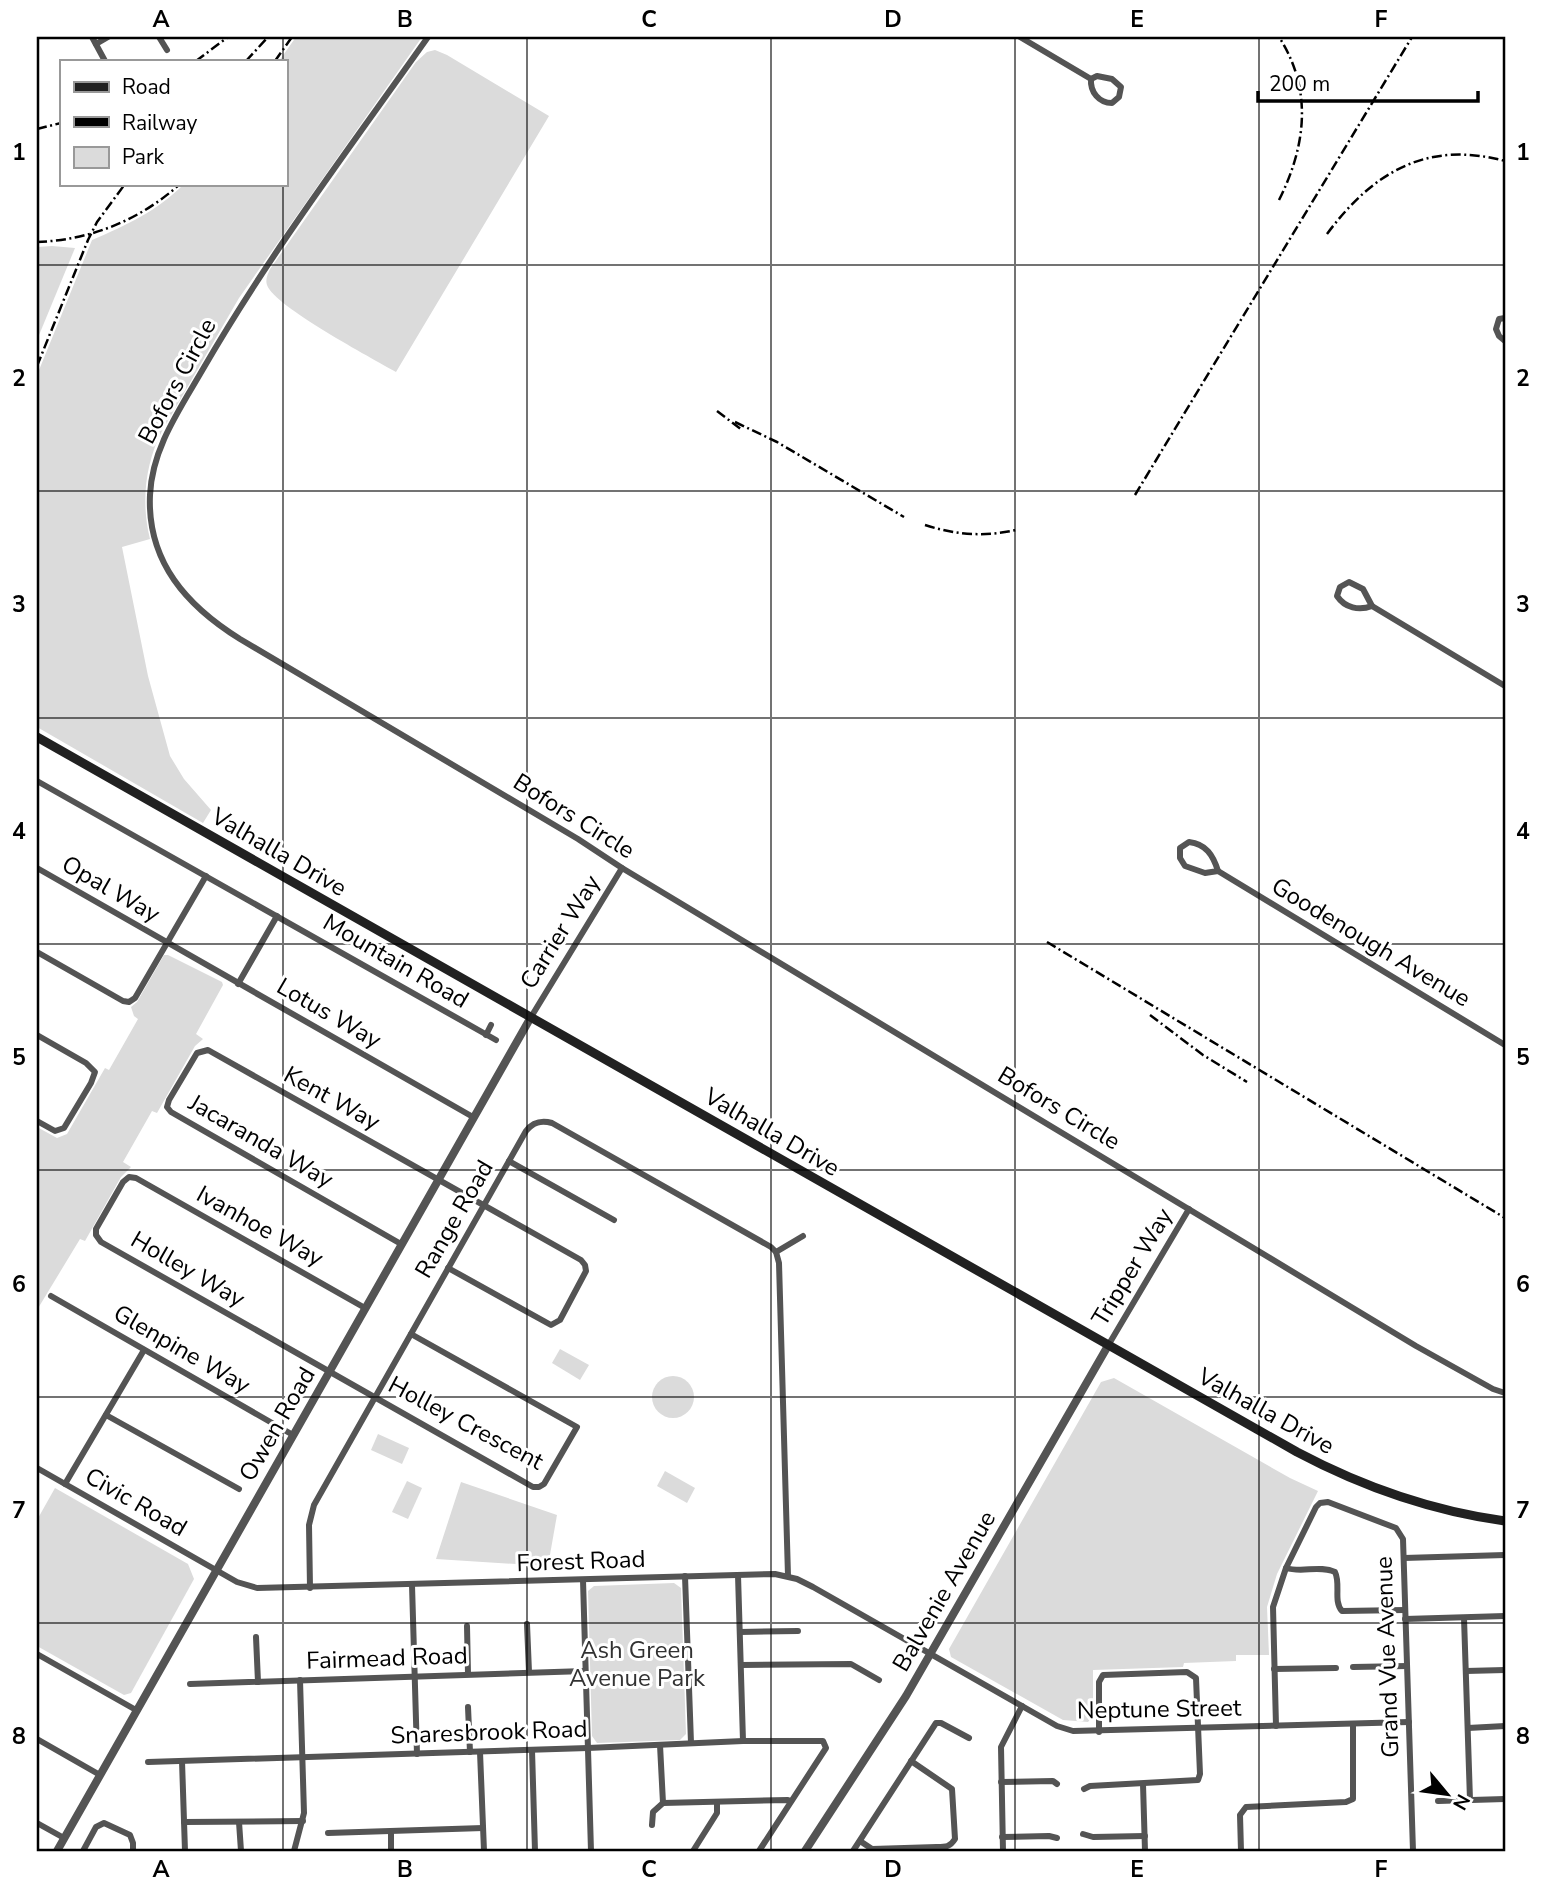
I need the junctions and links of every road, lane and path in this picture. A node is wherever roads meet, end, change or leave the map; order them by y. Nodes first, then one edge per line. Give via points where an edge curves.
1 (92, 37) edge
2 (108, 37) edge
3 (159, 37) edge
4 (428, 37) edge
5 (1020, 37) edge
6 (96, 44) junction
7 (167, 50) dead end
8 (104, 60) edge
9 (1091, 79) junction
10 (1505, 318) edge
11 (1505, 341) edge
12 (1372, 606) junction
13 (1505, 686) edge
14 (37, 737) edge
15 (37, 781) edge
16 (37, 868) edge
17 (622, 868) junction
18 (1218, 871) junction
19 (206, 876) junction
20 (277, 916) junction
21 (167, 943) junction
22 (37, 952) edge
23 (238, 984) junction
24 (531, 1017) junction
25 (491, 1025) dead end
26 (37, 1035) edge
27 (486, 1035) junction
28 (496, 1040) dead end
29 (1505, 1045) edge
30 (208, 1050) joint
31 (472, 1117) junction
32 (37, 1121) edge
33 (509, 1161) junction
34 (136, 1178) joint
35 (438, 1180) junction
36 (484, 1206) junction
37 (1189, 1209) junction
38 (614, 1220) dead end
39 (803, 1236) dead end
40 (401, 1244) junction
41 (776, 1252) junction
42 (448, 1268) junction
43 (51, 1296) dead end
44 (365, 1308) junction
45 (411, 1334) junction
46 (1109, 1344) junction
47 (144, 1350) junction
48 (329, 1372) junction
49 (1505, 1393) edge
50 (375, 1397) junction
51 (106, 1415) junction
52 (293, 1435) junction
53 (37, 1468) edge
54 (65, 1484) junction
55 (239, 1489) dead end
56 (1505, 1521) edge
57 (1505, 1555) edge
58 (1404, 1558) junction
59 (1286, 1568) junction
60 (216, 1570) junction
61 (738, 1575) junction
62 (685, 1576) junction
63 (788, 1576) junction
64 (583, 1580) junction
65 (412, 1585) junction
66 (310, 1588) junction
67 (1405, 1610) junction
68 (1505, 1616) edge
69 (1464, 1618) junction
70 (1405, 1619) junction
71 (527, 1624) dead end
72 (467, 1626) dead end
73 (798, 1631) dead end
74 (740, 1632) junction
75 (256, 1637) dead end
76 (37, 1654) edge
77 (930, 1654) junction
78 (741, 1665) junction
79 (1407, 1666) junction
80 (1353, 1667) dead end
81 (1336, 1668) dead end
82 (1274, 1669) junction
83 (1505, 1670) edge
84 (585, 1671) junction
85 (1466, 1671) junction
86 (529, 1672) junction
87 (468, 1674) junction
88 (415, 1676) junction
89 (300, 1680) junction
90 (879, 1680) dead end
91 (258, 1682) junction
92 (190, 1684) dead end
93 (1022, 1706) junction
94 (468, 1707) dead end
95 (136, 1710) junction
96 (1409, 1722) junction
97 (1353, 1724) junction
98 (1276, 1726) junction
99 (1505, 1726) edge
100 (1468, 1727) junction
101 (1198, 1729) junction
102 (1099, 1732) junction
103 (969, 1738) dead end
104 (37, 1739) edge
105 (743, 1741) junction
106 (691, 1743) junction
107 (660, 1745) junction
108 (588, 1748) junction
109 (532, 1750) junction
110 (470, 1752) junction
111 (480, 1752) junction
112 (417, 1754) junction
113 (302, 1757) junction
114 (182, 1761) junction
115 (911, 1761) junction
116 (148, 1762) dead end
117 (100, 1775) junction
118 (1001, 1782) junction
119 (1057, 1784) dead end
120 (1143, 1784) junction
121 (1084, 1789) dead end
122 (1505, 1799) edge
123 (1470, 1800) junction
124 (791, 1801) junction
125 (1437, 1801) dead end
126 (717, 1802) junction
127 (663, 1803) junction
128 (303, 1821) junction
129 (184, 1822) junction
130 (239, 1822) junction
131 (37, 1823) edge
132 (652, 1825) dead end
133 (483, 1828) junction
134 (391, 1831) junction
135 (328, 1833) dead end
136 (1083, 1835) dead end
137 (1145, 1836) junction
138 (1002, 1837) junction
139 (64, 1838) junction
140 (1057, 1839) dead end
141 (860, 1841) junction
142 (937, 1849) edge
143 (57, 1851) edge
144 (83, 1851) edge
145 (133, 1851) edge
146 (185, 1851) edge
147 (241, 1851) edge
148 (294, 1851) edge
149 (391, 1851) edge
150 (484, 1851) edge
151 (535, 1851) edge
152 (591, 1851) edge
153 (693, 1851) edge
154 (759, 1851) edge
155 (805, 1851) edge
156 (853, 1851) edge
157 (1003, 1851) edge
158 (1145, 1851) edge
159 (1241, 1851) edge
160 (1413, 1851) edge

1 - 6 street
2 - 6 street
3 - 7 street
4 - 17 street, Bofors Circle via 250,289 175,416 152,479 155,538 181,590 217,624
5 - 9 street
6 - 8 street
9 - 9 street via 1097,76 1118,82 1119,97 1112,103 1101,100
10 - 11 street via 1496,329
12 - 12 street via 1347,606 1337,596 1340,587 1349,582 1359,586
12 - 13 street
14 - 24 main road, Valhalla Drive
15 - 19 street, Mountain Road
16 - 21 street, Opal Way
17 - 24 street, Carrier Way
17 - 37 street, Bofors Circle
18 - 18 street via 1205,873 1185,866 1180,848 1189,842 1200,845 1212,856
18 - 29 street, Goodenough Avenue
19 - 20 street, Mountain Road
19 - 21 street
20 - 23 street
20 - 27 street, Mountain Road
21 - 22 street via 129,1002
21 - 23 street, Lotus Way
23 - 31 street, Lotus Way
24 - 31 street, Owen Road
24 - 46 main road, Valhalla Drive
25 - 27 street
26 - 32 street via 94,1072 64,1128 55,1131
27 - 28 street, Mountain Road
30 - 35 street, Kent Way
30 - 40 street, Jacaranda Way via 197,1053 168,1109
31 - 35 street, Owen Road
33 - 36 street, Range Road
33 - 38 street
33 - 41 street, Range Road via 532,1125 552,1123
34 - 44 street, Ivanhoe Way
34 - 48 street, Holley Way via 123,1182 97,1226 101,1242
35 - 36 street, Kent Way
35 - 40 street, Owen Road
36 - 42 street, Range Road
36 - 42 street, Kent Way via 585,1265 585,1275 561,1318 554,1324 545,1323
37 - 46 street, Tripper Way
37 - 49 street, Bofors Circle via 1416,1346
39 - 41 street
40 - 44 street, Owen Road
41 - 63 street
42 - 45 street, Range Road
43 - 47 street, Glenpine Way
44 - 48 street, Owen Road
45 - 50 street, Range Road
45 - 50 street, Holley Crescent via 577,1427 571,1438 544,1484 536,1487
46 - 56 main road, Valhalla Drive via 1321,1465 1419,1503
46 - 77 street, Balvenie Avenue
47 - 51 street
47 - 52 street, Glenpine Way
48 - 50 street, Holley Crescent
48 - 52 street, Owen Road
50 - 66 street, Range Road via 312,1513
51 - 54 street
51 - 55 street
52 - 60 street, Owen Road
53 - 54 street, Civic Road
54 - 60 street, Civic Road
57 - 58 street
58 - 59 street, Grand Vue Avenue via 1399,1530 1325,1502 1316,1507
58 - 67 street, Grand Vue Avenue
59 - 67 street via 1335,1572 1342,1611
59 - 82 street, Grand Vue Avenue via 1273,1612
60 - 66 street, Forest Road via 257,1588
60 - 95 street, Owen Road
61 - 62 street, Forest Road
61 - 63 street, Forest Road
61 - 74 street
62 - 64 street, Forest Road
62 - 106 street
63 - 77 street, Forest Road
64 - 65 street, Forest Road
64 - 84 street
65 - 66 street, Forest Road
65 - 88 street
67 - 70 street, Grand Vue Avenue
68 - 69 street
69 - 70 street
69 - 85 street
70 - 79 street, Grand Vue Avenue
71 - 86 street
72 - 87 street
73 - 74 street
74 - 78 street
75 - 91 street
76 - 95 street
77 - 93 street, Neptune Street
77 - 155 street, Balvenie Avenue
78 - 90 street via 851,1664
78 - 105 street
79 - 80 street
79 - 96 street, Grand Vue Avenue
81 - 82 street
82 - 98 street, Grand Vue Avenue
83 - 85 street
84 - 86 street, Fairmead Road
84 - 108 street
85 - 100 street
86 - 87 street, Fairmead Road
87 - 88 street, Fairmead Road
88 - 89 street, Fairmead Road
88 - 112 street
89 - 91 street, Fairmead Road
89 - 113 street
91 - 92 street, Fairmead Road
93 - 102 street, Neptune Street via 1067,1730
93 - 118 street via 1001,1747
94 - 110 street
95 - 117 street, Owen Road
96 - 97 street, Neptune Street
96 - 160 street, Grand Vue Avenue
97 - 98 street, Neptune Street
97 - 159 street via 1353,1799 1246,1807 1240,1815
98 - 101 street, Neptune Street
99 - 100 street
100 - 123 street
101 - 102 street, Neptune Street
101 - 102 street via 1193,1674 1106,1674 1099,1682
101 - 120 street via 1198,1780
103 - 115 street via 939,1722
104 - 117 street
105 - 106 street, Snaresbrook Road
105 - 124 street, Snaresbrook Road via 825,1743
106 - 107 street, Snaresbrook Road
107 - 108 street, Snaresbrook Road
107 - 127 street
108 - 109 street, Snaresbrook Road
108 - 152 street
109 - 111 street, Snaresbrook Road
109 - 151 street
110 - 111 street, Snaresbrook Road
110 - 112 street, Snaresbrook Road
111 - 133 street
112 - 113 street, Snaresbrook Road
113 - 114 street, Snaresbrook Road
113 - 128 street
114 - 116 street, Snaresbrook Road
114 - 129 street
115 - 141 street
115 - 142 street via 952,1789 955,1839
117 - 139 street, Owen Road
118 - 119 street
118 - 138 street
120 - 121 street
120 - 137 street
122 - 123 street
123 - 125 street
124 - 126 street
124 - 154 street
126 - 127 street
126 - 153 street via 717,1813
127 - 132 street via 653,1812
128 - 130 street
128 - 148 street
129 - 130 street
129 - 146 street
130 - 147 street
131 - 139 street
133 - 134 street
133 - 150 street
134 - 135 street
134 - 149 street
136 - 137 street
137 - 158 street
138 - 140 street
138 - 157 street
139 - 143 street, Owen Road
141 - 142 street via 872,1849
141 - 156 street
144 - 145 street via 96,1827 104,1823 130,1835

